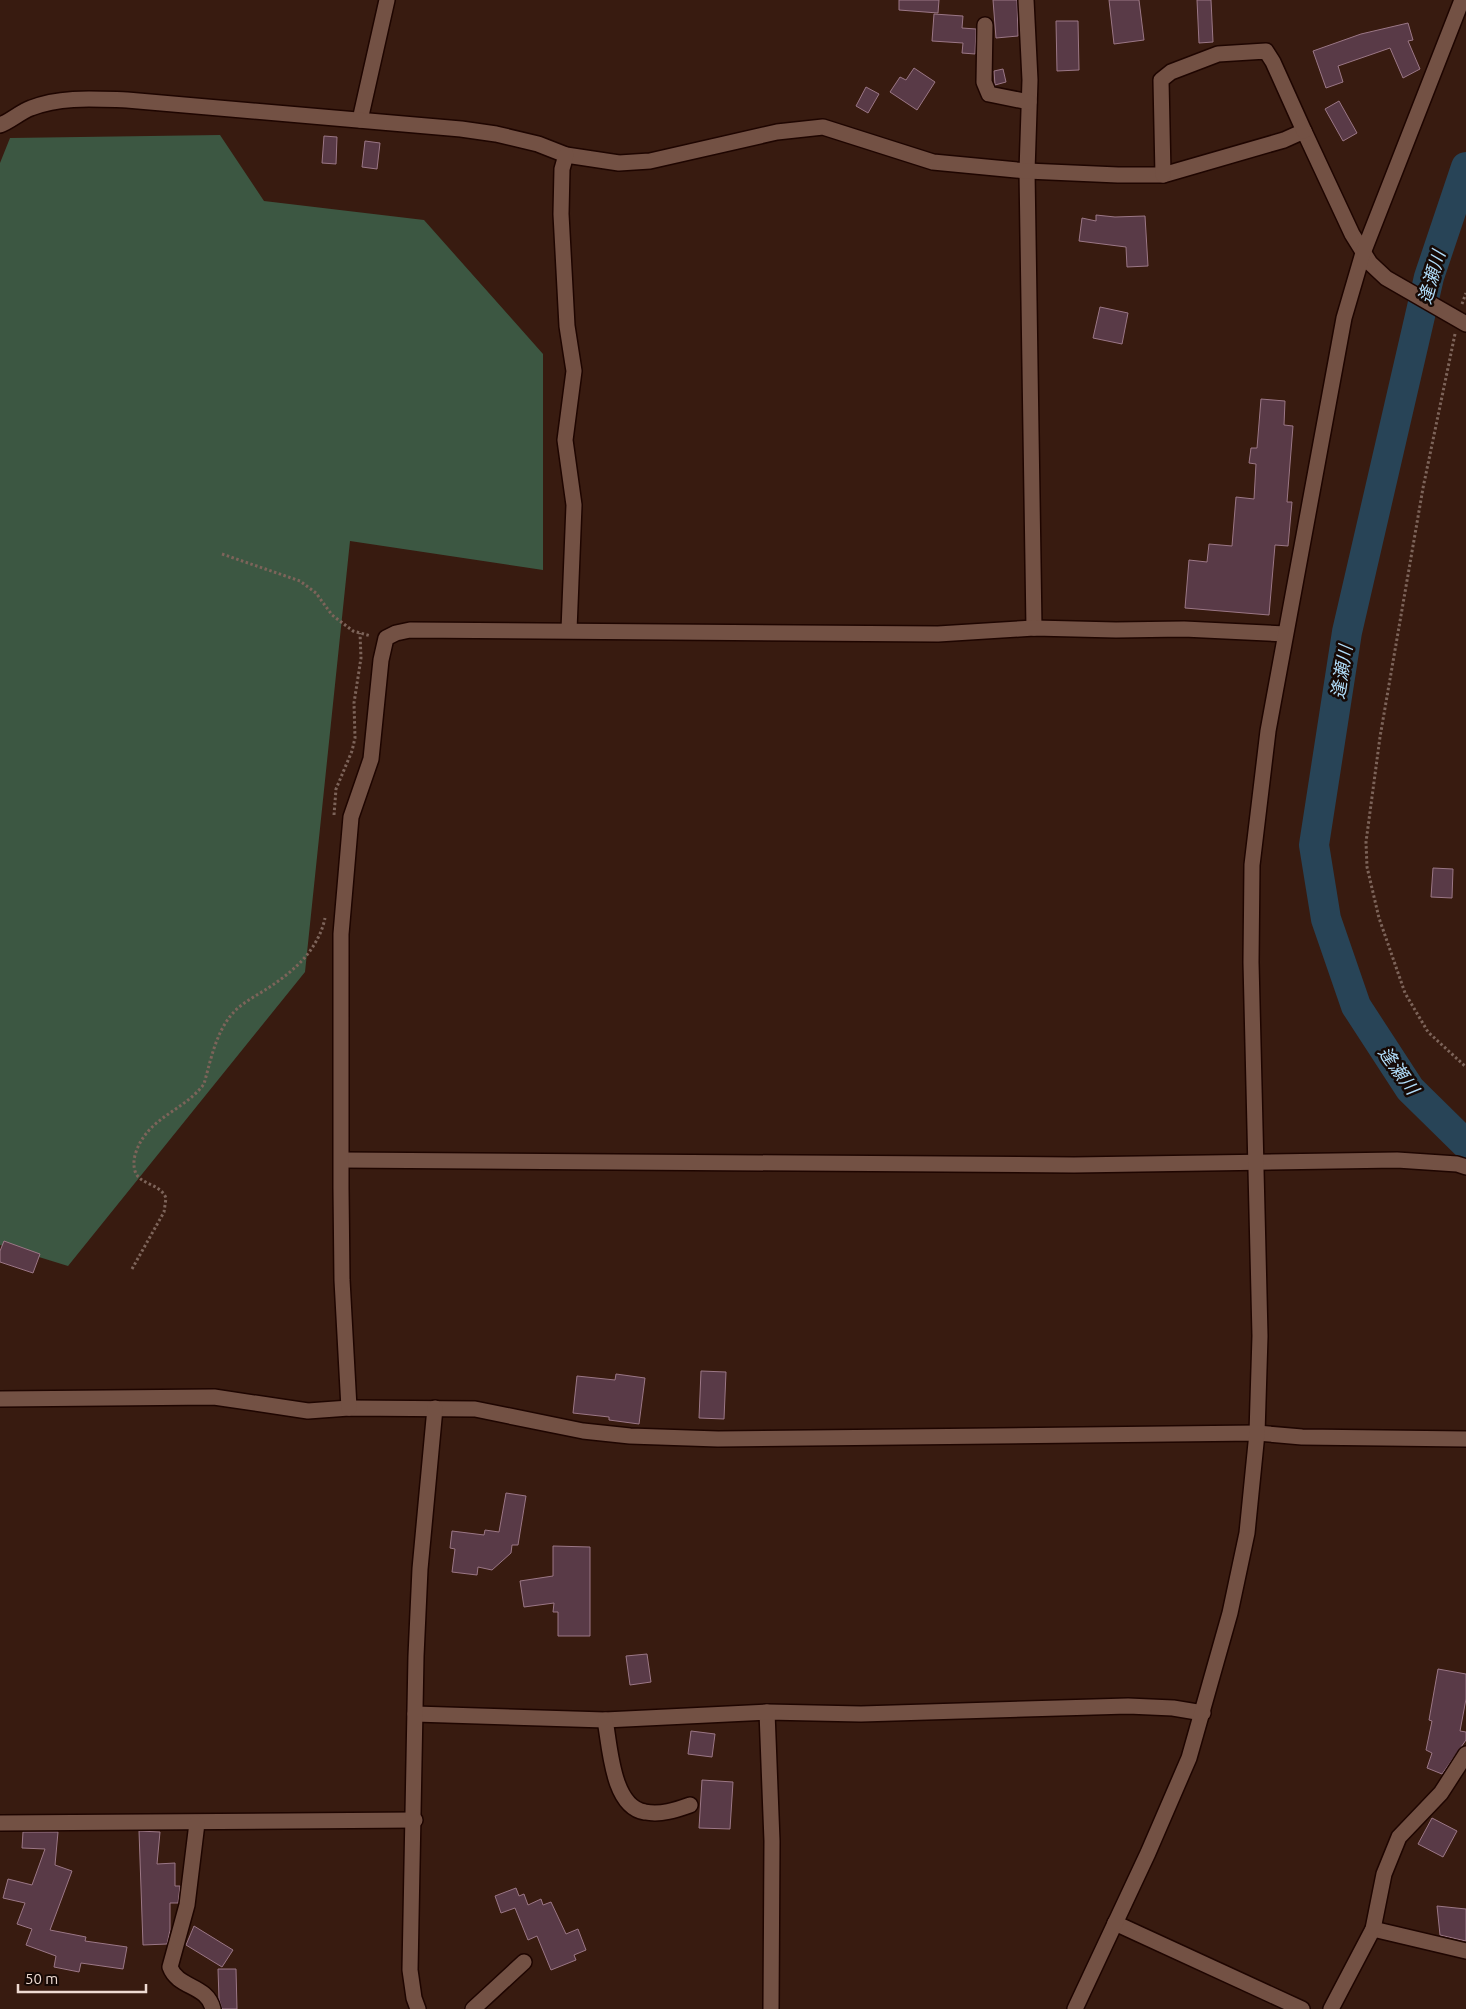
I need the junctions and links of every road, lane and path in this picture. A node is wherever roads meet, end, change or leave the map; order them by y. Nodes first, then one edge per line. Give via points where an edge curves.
1 (387, 0) edge
2 (1026, 0) edge
3 (1462, 0) edge
4 (985, 25) dead end
5 (1029, 102) junction
6 (360, 120) junction
7 (0, 125) edge
8 (1304, 131) junction
9 (566, 156) junction
10 (1027, 171) junction
11 (1163, 174) junction
12 (1363, 253) junction
13 (1466, 293) edge
14 (1461, 322) edge
15 (222, 554) dead end
16 (1034, 628) junction
17 (569, 630) junction
18 (360, 633) junction
19 (1285, 634) junction
20 (386, 638) junction
21 (334, 818) dead end
22 (326, 916) dead end
23 (1466, 1067) edge
24 (342, 1160) junction
25 (1256, 1163) junction
26 (1466, 1167) edge
27 (132, 1269) dead end
28 (0, 1399) edge
29 (349, 1408) junction
30 (435, 1408) junction
31 (1257, 1433) junction
32 (1466, 1440) edge
33 (767, 1712) junction
34 (1203, 1712) junction
35 (415, 1714) junction
36 (605, 1720) junction
37 (1466, 1754) edge
38 (690, 1805) dead end
39 (414, 1820) junction
40 (0, 1823) edge
41 (198, 1823) junction
42 (1115, 1923) junction
43 (1373, 1929) junction
44 (1466, 1951) edge
45 (524, 1962) dead end
46 (213, 2009) edge
47 (418, 2009) edge
48 (473, 2009) edge
49 (771, 2009) edge
50 (1075, 2009) edge
51 (1302, 2009) edge
52 (1331, 2009) edge

1 - 6 street
2 - 5 street
3 - 12 street
4 - 5 street via 984,82 989,94
5 - 10 street
6 - 7 street via 146,101 79,99 30,108
6 - 9 street via 496,134 538,144
8 - 11 street via 1284,140
8 - 11 street via 1266,51 1218,54 1171,72 1161,80
8 - 12 street
9 - 10 street via 640,163 777,132 822,127 933,162
9 - 17 street via 562,169 561,214 567,326 574,371 565,440 574,505
10 - 11 street
10 - 16 street
12 - 14 street via 1386,278
12 - 19 street via 1344,318
13 - 14 path
14 - 23 path via 1423,488 1380,737 1366,842 1367,867 1379,918 1405,993 1428,1032
15 - 18 path via 300,581 316,593 332,615
16 - 17 street via 938,634
16 - 19 street via 1184,629
17 - 20 street via 410,630
18 - 20 path
18 - 21 path via 361,658 354,703 356,738 336,789
19 - 25 street via 1268,731 1252,865
20 - 24 street via 371,759 351,817 348,850 341,934
22 - 27 path via 322,931 306,957 276,983 240,1007 225,1023 204,1084 192,1098 158,1120 141,1139 134,1170 137,1176 157,1187 166,1198 164,1212
24 - 25 street
24 - 29 street via 342,1280
25 - 26 street via 1397,1160
25 - 31 street via 1260,1336
28 - 29 street via 214,1397 308,1411
29 - 30 street
30 - 31 street via 475,1409 584,1431 708,1439
30 - 35 street via 420,1569
31 - 32 street
31 - 34 street via 1247,1534
33 - 34 street via 861,1714 1128,1706
33 - 36 street
33 - 49 street via 772,1841
34 - 42 street via 1188,1758
35 - 36 street
35 - 39 street
36 - 38 street via 617,1787 629,1804 644,1812 666,1812
37 - 43 street via 1441,1793 1399,1837 1384,1874
39 - 41 street
39 - 47 street via 410,1970
40 - 41 street
41 - 46 street via 187,1905 170,1967 180,1980 201,1990
42 - 50 street
42 - 51 street
43 - 44 street
43 - 52 street
45 - 48 street

